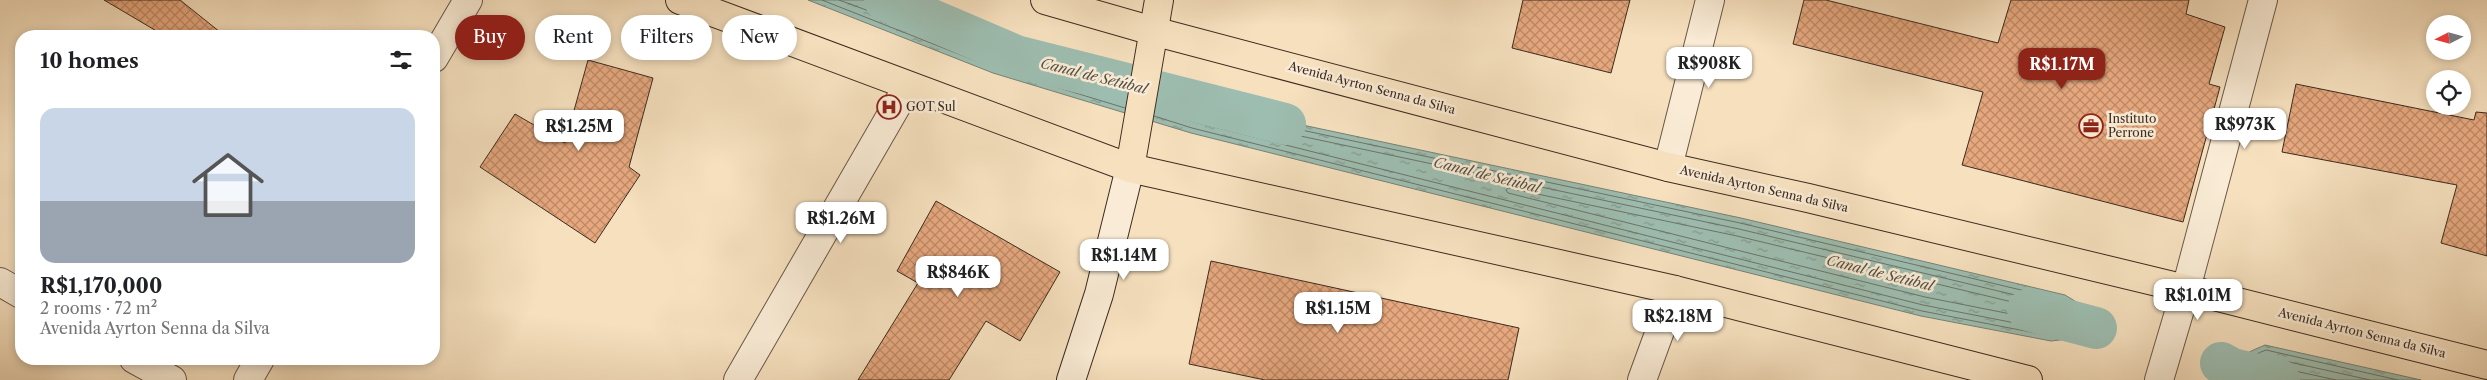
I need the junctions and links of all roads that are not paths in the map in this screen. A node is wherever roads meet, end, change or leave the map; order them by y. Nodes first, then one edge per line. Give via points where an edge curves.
1 (468, 0) edge
2 (680, 0) edge
3 (1045, 0) edge
4 (1159, 0) edge
5 (1710, 0) edge
6 (2263, 0) edge
7 (1153, 31) junction
8 (440, 48) edge
9 (908, 86) junction
10 (1668, 167) junction
11 (1130, 168) junction
12 (0, 282) edge
13 (2186, 289) junction
14 (1675, 290) junction
15 (15, 291) edge
16 (145, 365) edge
17 (257, 365) edge
18 (2487, 365) edge
19 (172, 380) edge
20 (248, 380) edge
21 (738, 380) edge
22 (1071, 380) edge
23 (1642, 380) edge
24 (2028, 380) edge
25 (2159, 380) edge

1 - 8 street
2 - 9 main road
3 - 7 main road, Avenida Ayrton Senna da Silva
4 - 7 main road
5 - 10 street
6 - 13 street
7 - 10 main road, Avenida Ayrton Senna da Silva
7 - 11 main road
9 - 11 main road
9 - 21 street
10 - 13 main road, Avenida Ayrton Senna da Silva
11 - 14 main road
11 - 22 street via 1099,294
12 - 15 street
13 - 18 main road, Avenida Ayrton Senna da Silva
13 - 25 street
14 - 23 street
14 - 24 main road
16 - 19 street
17 - 20 street

